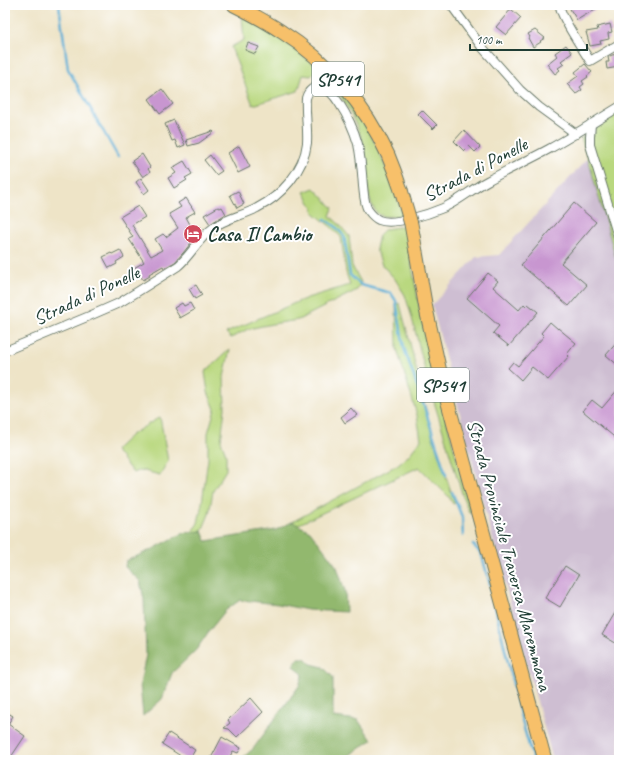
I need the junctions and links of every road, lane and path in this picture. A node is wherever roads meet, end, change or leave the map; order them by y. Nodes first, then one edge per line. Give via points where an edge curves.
1 (234, 5) edge
2 (451, 5) edge
3 (560, 5) edge
4 (619, 44) edge
5 (619, 107) edge
6 (591, 124) junction
7 (576, 134) junction
8 (619, 240) edge
9 (5, 351) edge
10 (545, 760) edge

1 - 10 main road, Strada Provinciale Traversa Maremmana / SP541, bridge via 277,28 321,62 354,98 388,155 411,224 442,381
2 - 7 street via 481,46 520,90
3 - 4 street via 571,31 590,61
5 - 6 street, Strada di Ponelle
6 - 7 street, Strada di Ponelle
6 - 8 street via 590,145
7 - 9 street, Strada di Ponelle via 486,181 445,207 398,221 384,221 373,216 367,207 359,150 348,119 329,91 321,87 314,88 306,98 307,139 304,157 281,192 258,208 213,228 180,264 124,300

